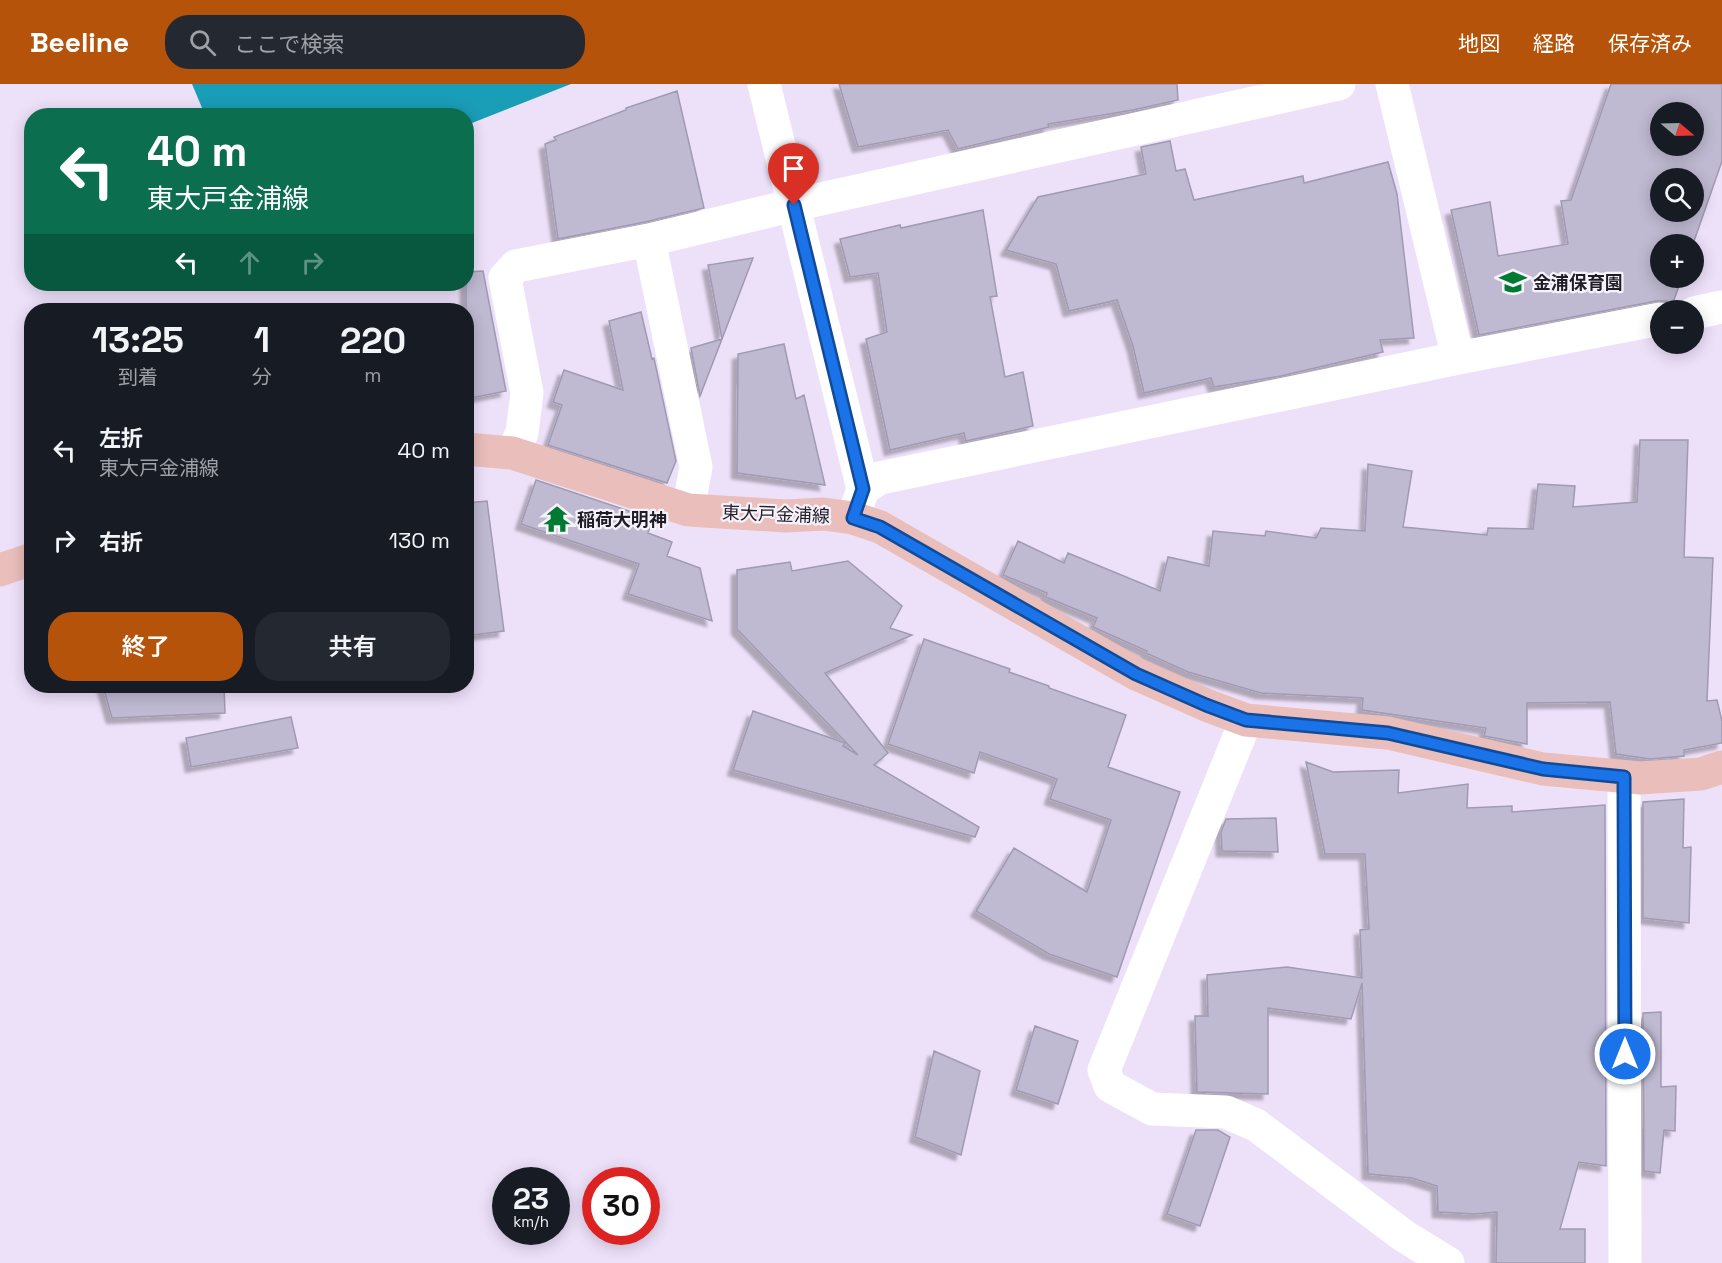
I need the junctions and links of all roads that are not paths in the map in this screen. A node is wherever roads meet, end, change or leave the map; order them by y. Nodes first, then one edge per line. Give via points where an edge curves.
1 (764, 84) edge
2 (1339, 84) edge
3 (1392, 84) edge
4 (794, 205) junction
5 (649, 240) junction
6 (1722, 308) edge
7 (1704, 311) edge
8 (1650, 321) edge
9 (1458, 358) junction
10 (474, 450) edge
11 (512, 453) junction
12 (858, 503) junction
13 (688, 510) junction
14 (24, 562) edge
15 (0, 570) edge
16 (1246, 720) junction
17 (1722, 767) edge
18 (1624, 777) junction
19 (1448, 1263) edge
20 (1625, 1263) edge

1 - 4 street
2 - 4 street
3 - 9 street
4 - 5 street
4 - 12 street
5 - 11 street via 516,266 505,278 527,393 522,433
5 - 13 street via 696,467
6 - 7 street
8 - 9 street
9 - 12 street via 880,478
10 - 11 main road, 東大戸金浦線
11 - 13 main road, 東大戸金浦線
12 - 13 main road, 東大戸金浦線 via 824,514 786,516
12 - 16 main road, 東大戸金浦線 via 880,527 1136,674
14 - 15 main road
16 - 18 main road, 東大戸金浦線 via 1388,733 1543,769
16 - 19 street via 1104,1070 1110,1086 1152,1109 1226,1112 1256,1125 1404,1236
17 - 18 main road, 東大戸金浦線 via 1701,774
18 - 20 street

